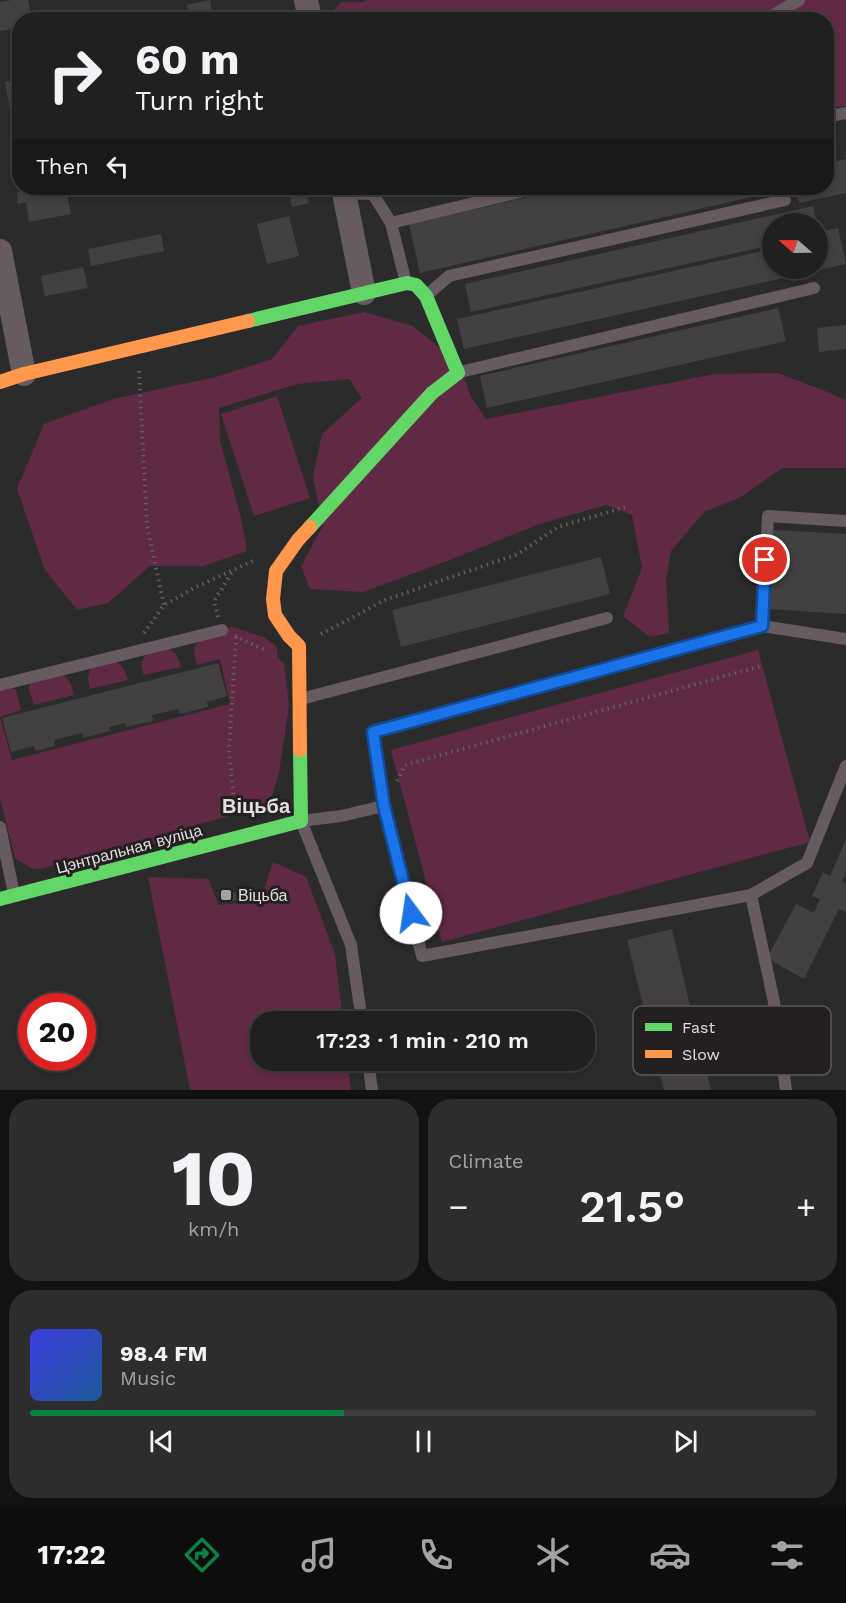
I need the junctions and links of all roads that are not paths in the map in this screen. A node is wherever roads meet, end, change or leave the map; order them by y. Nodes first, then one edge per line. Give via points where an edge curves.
1 (799, 0) edge
2 (779, 12) edge
3 (347, 195) edge
4 (374, 195) edge
5 (507, 195) edge
6 (785, 200) dead end
7 (392, 223) junction
8 (0, 251) edge
9 (407, 283) junction
10 (814, 288) dead end
11 (364, 293) junction
12 (426, 296) junction
13 (458, 373) junction
14 (24, 374) junction
15 (0, 382) edge
16 (846, 521) edge
17 (607, 618) dead end
18 (762, 626) junction
19 (222, 630) road end
20 (846, 639) edge
21 (0, 685) edge
22 (300, 700) junction
23 (846, 766) edge
24 (384, 806) junction
25 (301, 821) junction
26 (0, 827) edge
27 (5, 872) edge
28 (751, 895) junction
29 (14, 896) junction
30 (0, 899) edge
31 (775, 1006) edge
32 (360, 1011) edge
33 (369, 1071) edge
34 (784, 1075) edge
35 (372, 1090) edge
36 (786, 1090) edge

1 - 2 lane
3 - 11 street
4 - 7 lane
5 - 7 lane
6 - 12 lane via 449,276
7 - 9 lane
8 - 14 street
9 - 11 street
9 - 12 street via 416,285
10 - 13 lane
11 - 14 street
12 - 13 street
13 - 22 street via 432,393 298,540 276,571 275,615 299,646
14 - 15 street
16 - 18 lane via 768,516
17 - 22 lane
18 - 20 lane
18 - 24 lane via 373,732
19 - 21 lane
22 - 25 street
23 - 28 lane via 807,863
24 - 25 lane
24 - 28 lane via 422,956
25 - 29 street, Цэнтральная вуліца
25 - 32 lane via 351,945
26 - 27 lane
27 - 29 lane
28 - 31 lane
29 - 30 street, Цэнтральная вуліца
33 - 35 lane
34 - 36 lane

